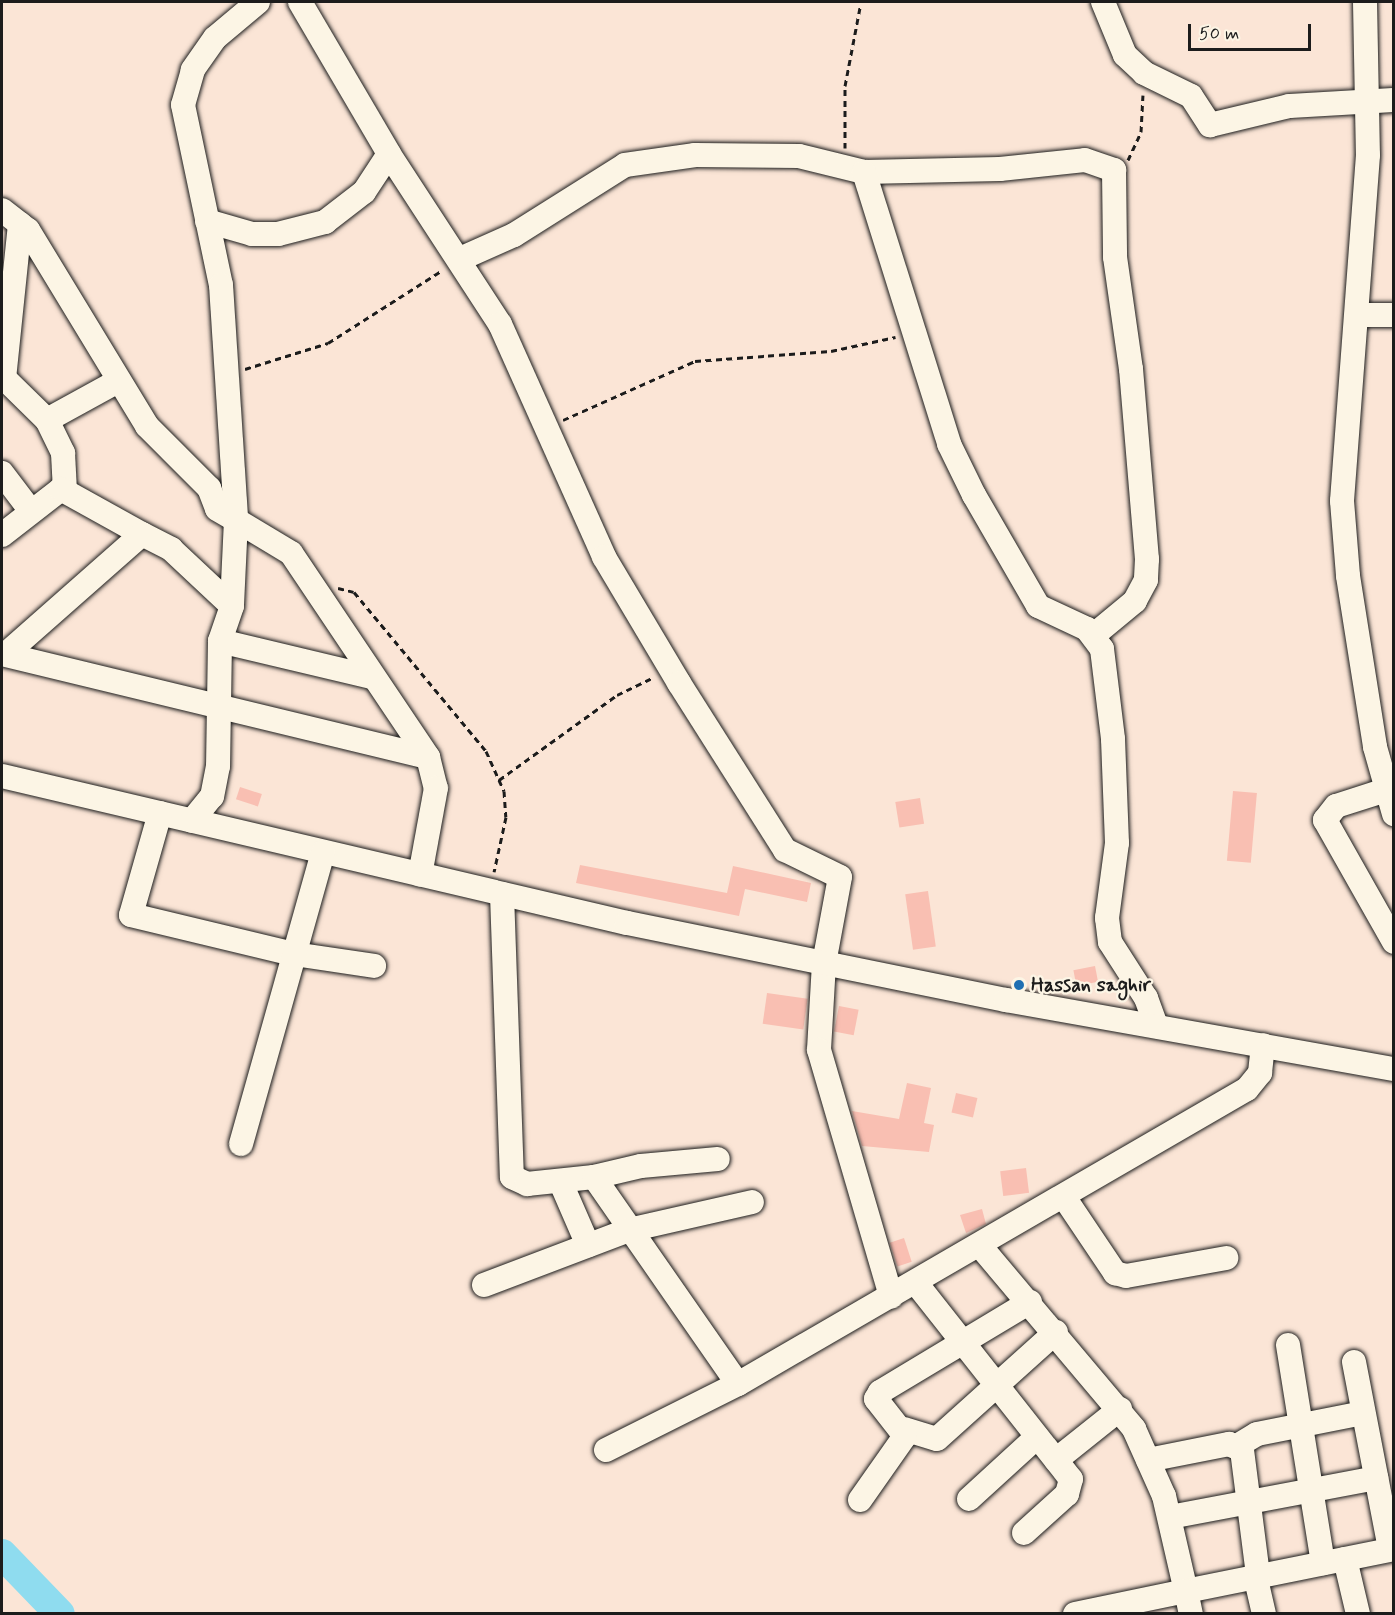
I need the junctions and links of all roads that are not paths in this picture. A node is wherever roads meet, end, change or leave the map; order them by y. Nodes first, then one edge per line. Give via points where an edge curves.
1 (258, 2) edge
2 (300, 2) edge
3 (1103, 2) edge
4 (1365, 2) edge
5 (1394, 100) edge
6 (1367, 102) junction
7 (389, 154) junction
8 (855, 169) junction
9 (11, 217) edge
10 (207, 221) junction
11 (460, 259) junction
12 (1357, 315) junction
13 (1394, 315) edge
14 (3, 377) edge
15 (116, 382) junction
16 (46, 420) junction
17 (2, 473) edge
18 (66, 489) junction
19 (31, 511) junction
20 (236, 520) junction
21 (142, 534) junction
22 (2, 535) edge
23 (232, 606) junction
24 (1095, 635) junction
25 (220, 641) junction
26 (4, 654) edge
27 (371, 677) junction
28 (220, 703) junction
29 (428, 757) junction
30 (2, 776) edge
31 (1386, 790) junction
32 (160, 813) junction
33 (1394, 814) edge
34 (192, 820) junction
35 (322, 852) junction
36 (420, 875) junction
37 (496, 893) junction
38 (1394, 942) edge
39 (294, 954) junction
40 (824, 963) junction
41 (374, 966) dead end
42 (1156, 1026) junction
43 (1263, 1046) junction
44 (1394, 1070) edge
45 (241, 1144) dead end
46 (718, 1159) dead end
47 (594, 1177) junction
48 (561, 1182) junction
49 (1064, 1197) junction
50 (752, 1202) dead end
51 (629, 1230) junction
52 (588, 1245) junction
53 (981, 1247) junction
54 (1226, 1258) dead end
55 (916, 1283) junction
56 (484, 1285) dead end
57 (891, 1297) junction
58 (1030, 1302) junction
59 (1056, 1332) junction
60 (963, 1343) junction
61 (1288, 1345) dead end
62 (1354, 1362) dead end
63 (738, 1384) junction
64 (996, 1387) junction
65 (1120, 1409) junction
66 (1364, 1413) junction
67 (1301, 1425) junction
68 (904, 1429) junction
69 (1037, 1437) junction
70 (1237, 1446) junction
71 (606, 1450) dead end
72 (1056, 1460) junction
73 (1148, 1460) junction
74 (1376, 1478) junction
75 (1311, 1491) junction
76 (969, 1499) dead end
77 (860, 1500) dead end
78 (1248, 1503) junction
79 (1170, 1517) junction
80 (1024, 1533) dead end
81 (1392, 1549) edge
82 (1334, 1561) junction
83 (1256, 1575) junction
84 (1188, 1602) edge
85 (1075, 1614) edge
86 (1264, 1614) edge
87 (1358, 1614) edge

1 - 10 street via 214,38 192,70 183,105
2 - 7 street
3 - 6 street via 1115,41 1144,73 1191,96 1210,125 1288,106
4 - 6 street
5 - 6 street
6 - 12 street
7 - 10 street via 364,192 325,222 270,234
7 - 11 street
8 - 11 street via 799,156 707,155 625,165 514,235
8 - 24 street via 915,332 949,444 1038,606
8 - 24 street via 1000,169 1084,159 1109,165 1116,175 1115,256 1131,369 1147,559 1146,580 1135,601
9 - 14 street
9 - 15 street via 50,264
10 - 20 street via 221,285
11 - 40 street via 500,324 604,557 670,669 785,850 840,877
12 - 13 street
12 - 31 street via 1342,501 1348,576
14 - 16 street
15 - 16 street
15 - 20 street via 147,426 208,488 217,509
16 - 18 street via 63,453
17 - 19 street
18 - 19 street
18 - 21 street
19 - 22 street
20 - 23 street
20 - 27 street via 291,553
21 - 23 street via 171,549
21 - 26 street
23 - 25 street
24 - 42 street via 1102,649 1113,739 1118,843 1107,918 1110,942 1146,998
25 - 27 street
25 - 28 street
26 - 28 street
27 - 29 street
28 - 29 street
28 - 34 street via 212,796
29 - 36 street via 436,788
30 - 32 street
31 - 33 street
31 - 38 street via 1336,806 1325,820
32 - 34 street
32 - 39 street via 130,915
34 - 35 street
35 - 36 street
35 - 39 street
36 - 37 street
37 - 40 street
37 - 48 street via 508,1163 518,1182
39 - 41 street
39 - 45 street
40 - 42 street
40 - 57 street via 819,1050
42 - 43 street
43 - 44 street
43 - 49 street via 1260,1073 1247,1089
46 - 47 street via 641,1166
47 - 48 street
47 - 51 street
48 - 52 street
49 - 53 street
49 - 54 street via 1115,1273 1126,1276
50 - 51 street
51 - 52 street
51 - 63 street
52 - 56 street
53 - 55 street
53 - 58 street
55 - 57 street
55 - 60 street
57 - 63 street
58 - 59 street
58 - 60 street
59 - 64 street
59 - 65 street
60 - 64 street
60 - 68 street via 880,1392 876,1399 881,1407
61 - 67 street
62 - 66 street
63 - 71 street
64 - 68 street via 937,1439
64 - 69 street
65 - 72 street
65 - 73 street
66 - 67 street
66 - 74 street
67 - 70 street via 1257,1434
67 - 75 street
68 - 77 street via 905,1436
69 - 72 street
69 - 76 street
70 - 73 street
70 - 78 street
72 - 80 street via 1072,1485
73 - 79 street
74 - 75 street
74 - 81 street
75 - 78 street
75 - 82 street
78 - 79 street
78 - 83 street
79 - 84 street
81 - 82 street
82 - 83 street
82 - 87 street
83 - 84 street
83 - 86 street
84 - 85 street

